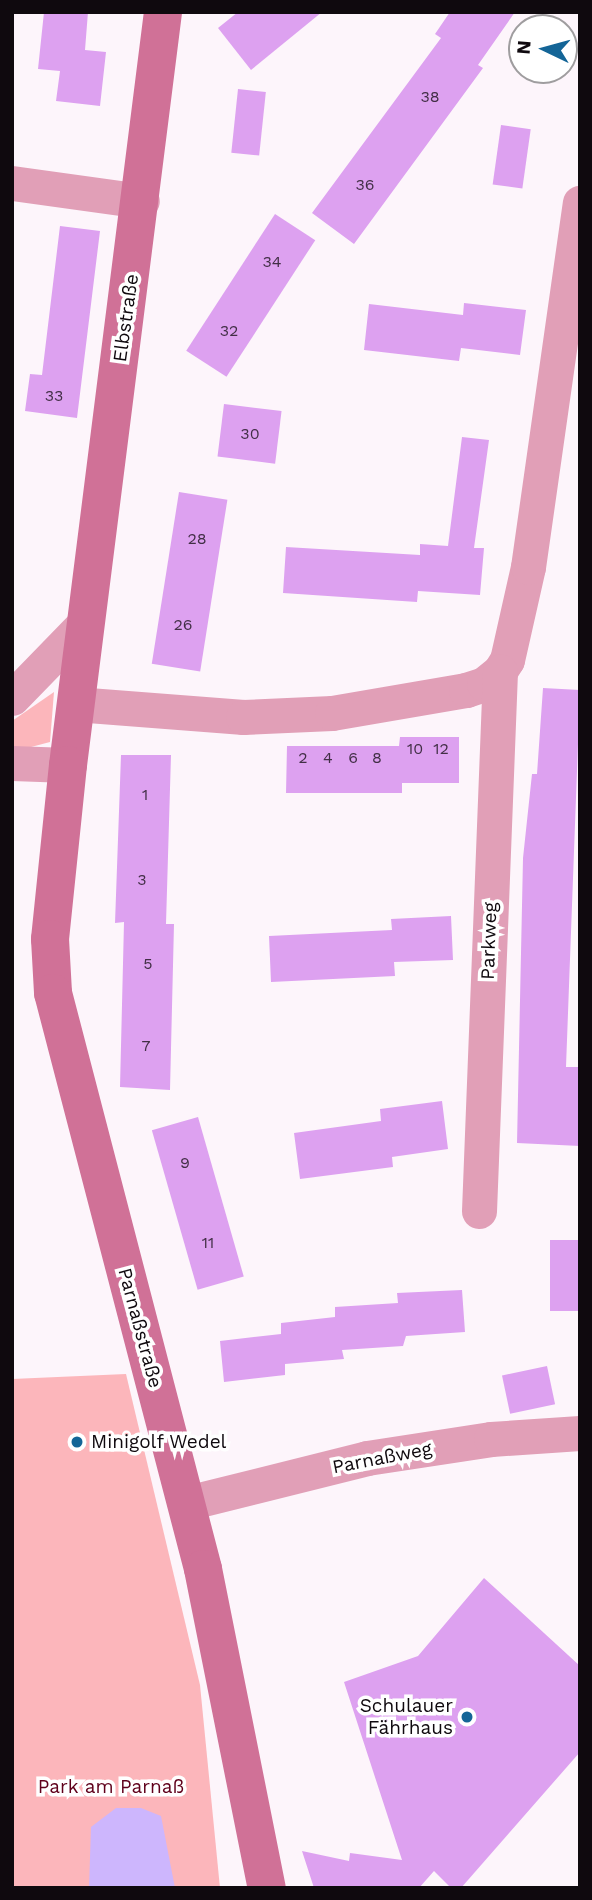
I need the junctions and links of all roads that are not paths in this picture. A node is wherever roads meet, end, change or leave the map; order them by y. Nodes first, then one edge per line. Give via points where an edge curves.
1 (163, 12) edge
2 (12, 183) edge
3 (142, 201) junction
4 (580, 203) edge
5 (86, 622) junction
6 (500, 671) junction
7 (12, 698) edge
8 (75, 704) junction
9 (12, 763) edge
10 (68, 765) junction
11 (479, 1211) dead end
12 (580, 1433) edge
13 (187, 1503) junction
14 (267, 1888) edge

1 - 3 street, Elbstraße
2 - 3 street
3 - 5 street, Elbstraße
4 - 6 street, Parkweg via 528,566 507,660
5 - 7 street
5 - 8 street, Elbstraße
6 - 8 street via 466,690 332,713 243,717
6 - 11 street, Parkweg
8 - 10 street, Elbstraße
9 - 10 street
10 - 13 street, Parnaßstraße via 50,939 53,993
12 - 13 street, Parnaßweg via 491,1438 367,1458
13 - 14 street, Parnaßstraße

